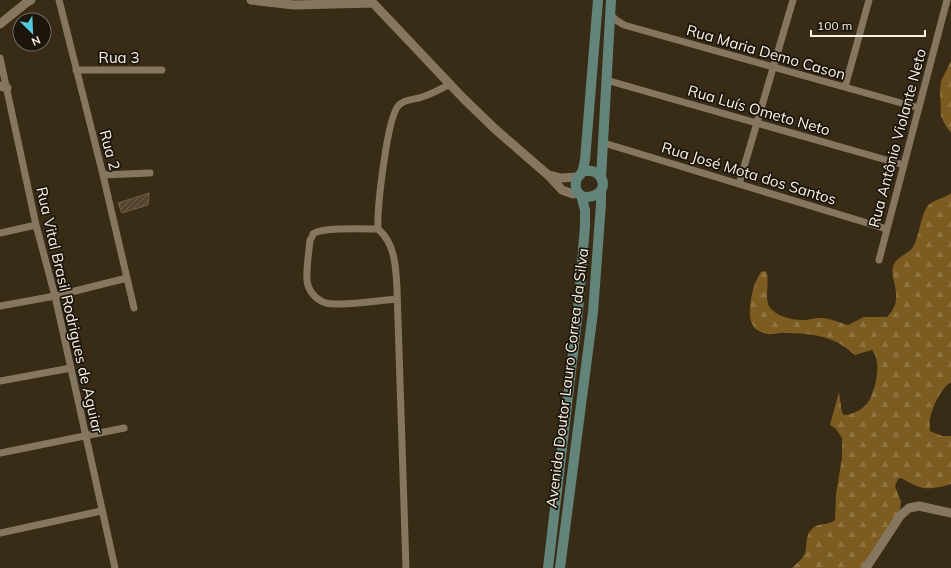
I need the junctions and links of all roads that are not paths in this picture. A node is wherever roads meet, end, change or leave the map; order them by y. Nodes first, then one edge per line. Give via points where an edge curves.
1 (31, 0) edge
2 (59, 0) edge
3 (251, 0) edge
4 (598, 0) edge
5 (611, 0) edge
6 (793, 0) edge
7 (868, 0) edge
8 (947, 0) edge
9 (368, 2) edge
10 (610, 14) junction
11 (0, 24) edge
12 (0, 58) edge
13 (773, 67) junction
14 (76, 70) junction
15 (162, 70) dead end
16 (606, 80) junction
17 (450, 84) junction
18 (3, 87) edge
19 (845, 87) junction
20 (919, 108) junction
21 (757, 123) junction
22 (604, 143) junction
23 (904, 165) junction
24 (150, 173) dead end
25 (103, 175) junction
26 (548, 175) junction
27 (579, 175) junction
28 (601, 178) junction
29 (739, 184) junction
30 (601, 190) junction
31 (580, 194) junction
32 (36, 225) junction
33 (378, 229) junction
34 (887, 229) junction
35 (0, 233) edge
36 (879, 260) dead end
37 (127, 278) junction
38 (55, 296) junction
39 (397, 299) junction
40 (0, 306) edge
41 (134, 308) dead end
42 (71, 368) junction
43 (0, 381) edge
44 (124, 428) dead end
45 (85, 436) junction
46 (0, 453) edge
47 (101, 511) junction
48 (951, 513) edge
49 (0, 533) edge
50 (115, 568) edge
51 (406, 568) edge
52 (548, 568) edge
53 (560, 568) edge
54 (866, 568) edge

1 - 11 street
2 - 14 street, Rua 2
3 - 9 street via 294,5
4 - 27 main road via 585,160
5 - 10 main road
6 - 13 street
7 - 19 street
8 - 20 street, Rua Antônio Violante Neto
9 - 17 street
10 - 13 street, Rua Maria Demo Cason via 624,25
10 - 16 main road
12 - 18 street, Rua Vital Brasil Rodrigues de Aguiar
13 - 19 street, Rua Maria Demo Cason
13 - 21 street
14 - 15 street, Rua 3
14 - 25 street, Rua 2
16 - 21 street, Rua Luís Ometo Neto
16 - 22 main road
17 - 26 street via 495,129
17 - 33 street via 426,96 405,101 396,109 384,161 378,202
18 - 32 street, Rua Vital Brasil Rodrigues de Aguiar
19 - 20 street, Rua Maria Demo Cason
20 - 23 street, Rua Antônio Violante Neto
21 - 23 street, Rua Luís Ometo Neto
21 - 29 street
22 - 28 main road
22 - 29 street, Rua José Mota dos Santos
23 - 34 street, Rua Antônio Violante Neto
24 - 25 street
25 - 37 street, Rua 2
26 - 27 street via 560,178
26 - 31 street via 562,190
27 - 28 main road via 587,170 593,171
27 - 31 main road via 575,184
28 - 30 main road
29 - 34 street, Rua José Mota dos Santos
30 - 31 main road via 592,197
30 - 53 main road, Avenida Doutor Lauro Correa da Silva via 593,312
31 - 52 main road, Avenida Doutor Lauro Correa da Silva via 585,210 585,226 578,311
32 - 35 street
32 - 38 street, Rua Vital Brasil Rodrigues de Aguiar
33 - 39 street via 386,236 392,249
33 - 39 street via 331,230 313,235 310,240 307,280 310,290 326,303
34 - 36 street, Rua Antônio Violante Neto
37 - 38 street
37 - 41 street, Rua 2
38 - 40 street
38 - 42 street, Rua Vital Brasil Rodrigues de Aguiar
39 - 51 street
42 - 43 street
42 - 45 street, Rua Vital Brasil Rodrigues de Aguiar
44 - 45 street
45 - 46 street
45 - 47 street, Rua Vital Brasil Rodrigues de Aguiar
47 - 49 street
47 - 50 street, Rua Vital Brasil Rodrigues de Aguiar
48 - 54 street via 919,506 909,508 900,516

